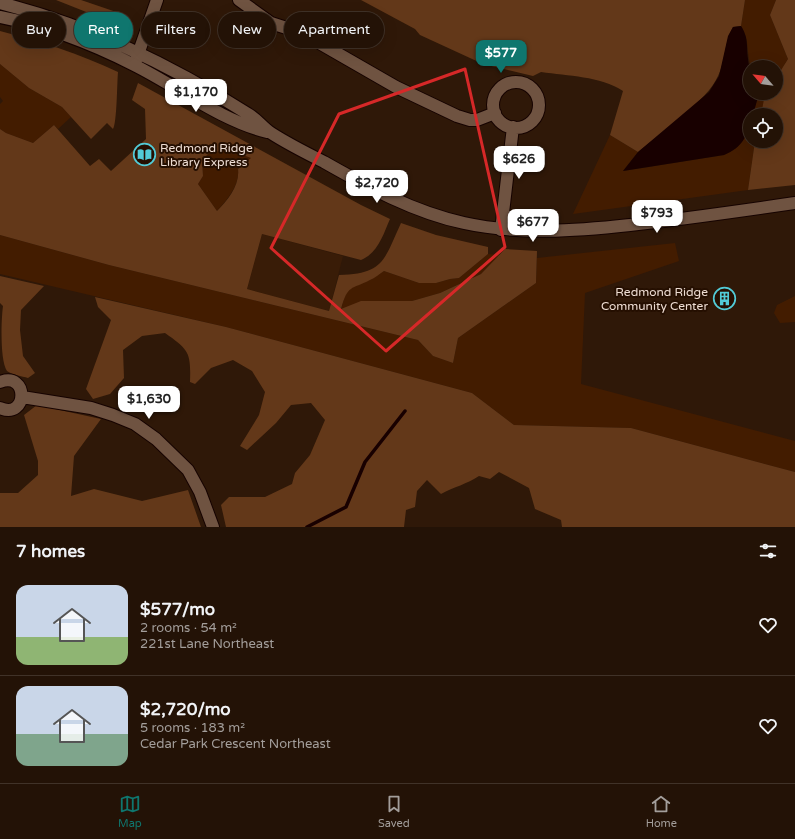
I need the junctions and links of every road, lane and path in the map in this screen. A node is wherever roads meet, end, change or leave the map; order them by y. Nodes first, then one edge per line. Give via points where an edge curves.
1 (157, 0) edge
2 (239, 0) edge
3 (0, 3) edge
4 (0, 17) edge
5 (139, 52) junction
6 (134, 65) junction
7 (495, 113) junction
8 (513, 128) junction
9 (270, 133) junction
10 (795, 203) edge
11 (500, 230) junction
12 (0, 382) edge
13 (22, 397) junction
14 (0, 408) edge
15 (212, 527) edge

1 - 5 street
2 - 7 street via 271,22 302,33 396,86 457,116 477,120
3 - 5 street via 89,30
4 - 6 street via 59,34
5 - 6 street
5 - 9 street via 250,115
6 - 9 street via 245,127
7 - 8 street via 505,125
7 - 8 street via 494,98 504,85 519,82 532,88 539,101 537,115 527,126
8 - 11 street
9 - 11 street via 398,201 447,219
10 - 11 street via 588,230
12 - 13 street via 9,380 18,384
13 - 14 street via 16,407 8,410
13 - 15 street via 91,408 135,424 156,439 188,470 200,492

